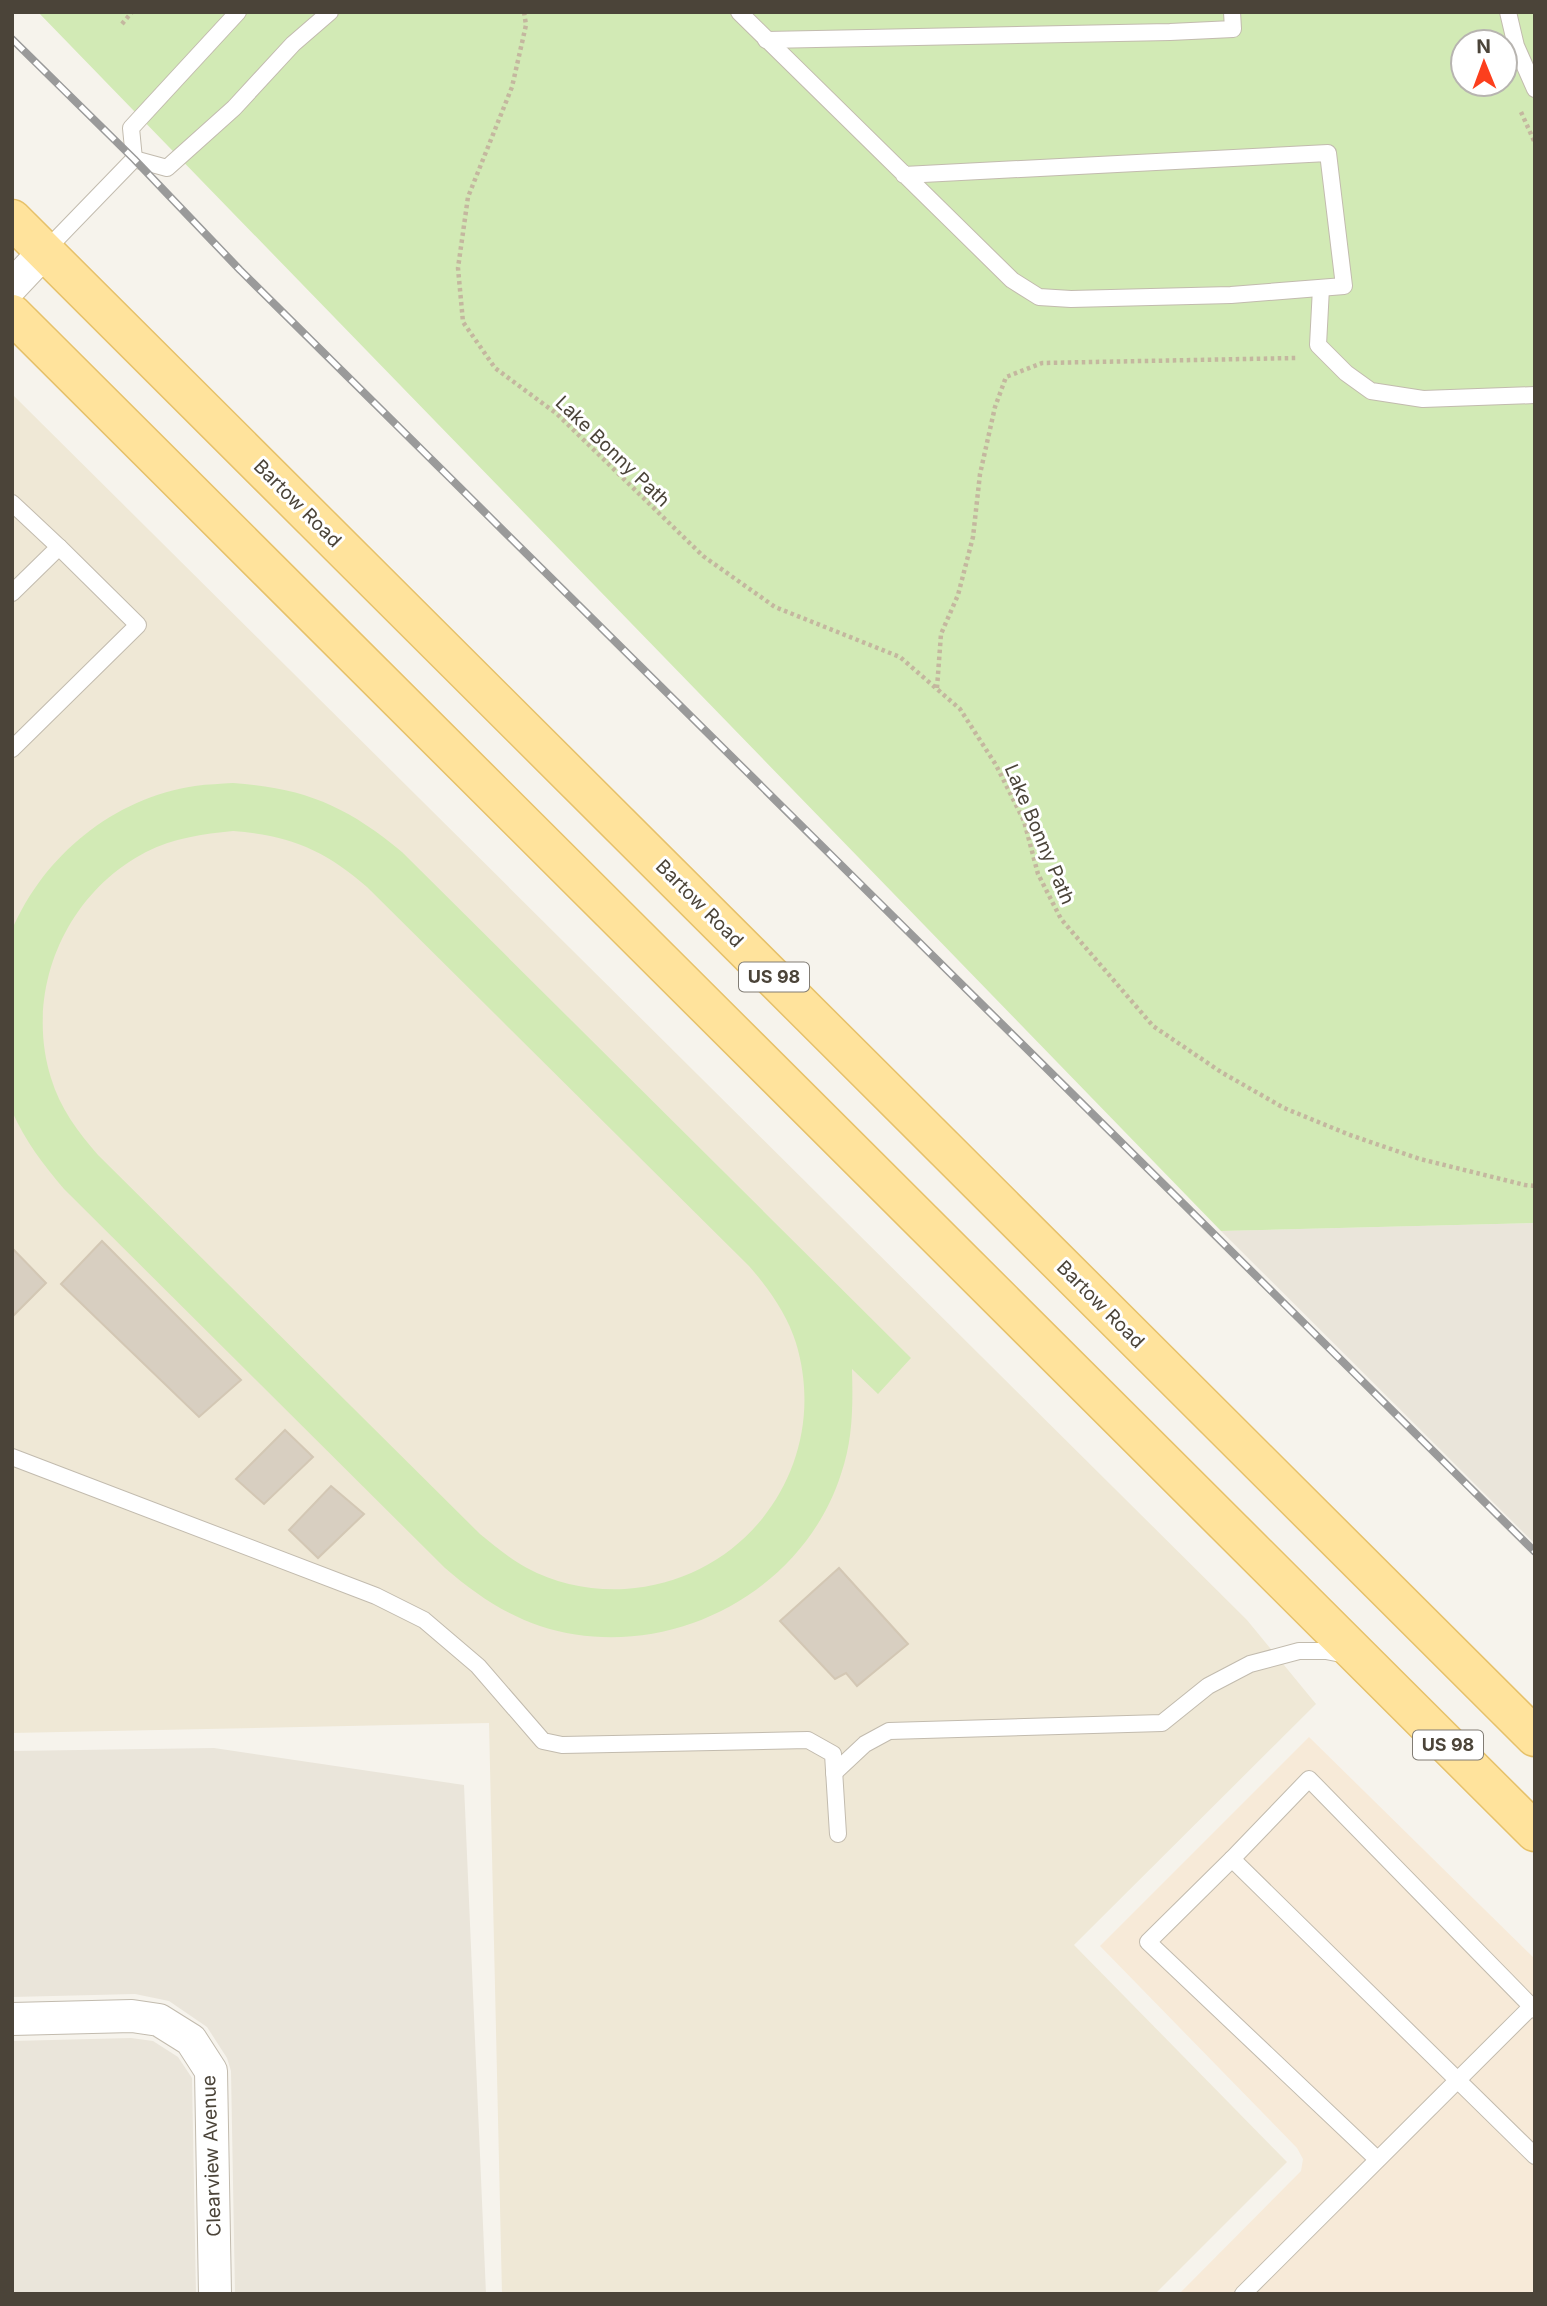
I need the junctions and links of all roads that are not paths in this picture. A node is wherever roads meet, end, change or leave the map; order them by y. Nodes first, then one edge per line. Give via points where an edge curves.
1 (238, 12) edge
2 (330, 12) edge
3 (739, 12) edge
4 (1232, 12) edge
5 (1508, 12) edge
6 (766, 40) junction
7 (1535, 89) edge
8 (134, 159) junction
9 (904, 175) junction
10 (12, 219) edge
11 (45, 251) junction
12 (12, 286) edge
13 (1321, 288) junction
14 (12, 314) edge
15 (1535, 395) edge
16 (12, 503) edge
17 (58, 547) junction
18 (12, 593) edge
19 (12, 749) edge
20 (12, 1457) edge
21 (1362, 1658) junction
22 (1535, 1737) edge
23 (834, 1773) junction
24 (1535, 1832) edge
25 (838, 1834) dead end
26 (1232, 1858) junction
27 (1533, 2008) edge
28 (12, 2020) edge
29 (1457, 2080) junction
30 (1535, 2156) edge
31 (1377, 2159) junction
32 (215, 2294) edge
33 (1243, 2294) edge

1 - 8 lane via 131,128
2 - 8 lane via 167,168
3 - 6 lane
4 - 6 lane via 1233,29
5 - 7 lane via 1516,47
6 - 9 lane
8 - 11 lane
9 - 13 lane via 1012,280 1040,297 1231,295
9 - 13 lane via 1328,153 1344,286
10 - 11 main road, Bartow Road / US 98
11 - 12 street
11 - 22 main road, Bartow Road / US 98
13 - 15 lane via 1318,345 1371,391 1423,399
14 - 21 main road, US 98
16 - 17 lane
17 - 18 lane
17 - 19 lane via 138,625
20 - 23 lane via 424,1619 478,1666 543,1741 562,1745 808,1740 832,1754
21 - 23 lane via 1299,1651 1250,1664 1208,1686 1162,1723 889,1731 865,1744
21 - 24 main road, US 98
23 - 25 lane
26 - 27 lane via 1310,1779
26 - 29 lane
26 - 31 lane via 1148,1942
27 - 29 lane
28 - 32 street, Clearview Avenue via 132,2016 159,2020 191,2040 211,2071
29 - 30 lane
29 - 31 lane
31 - 33 lane

